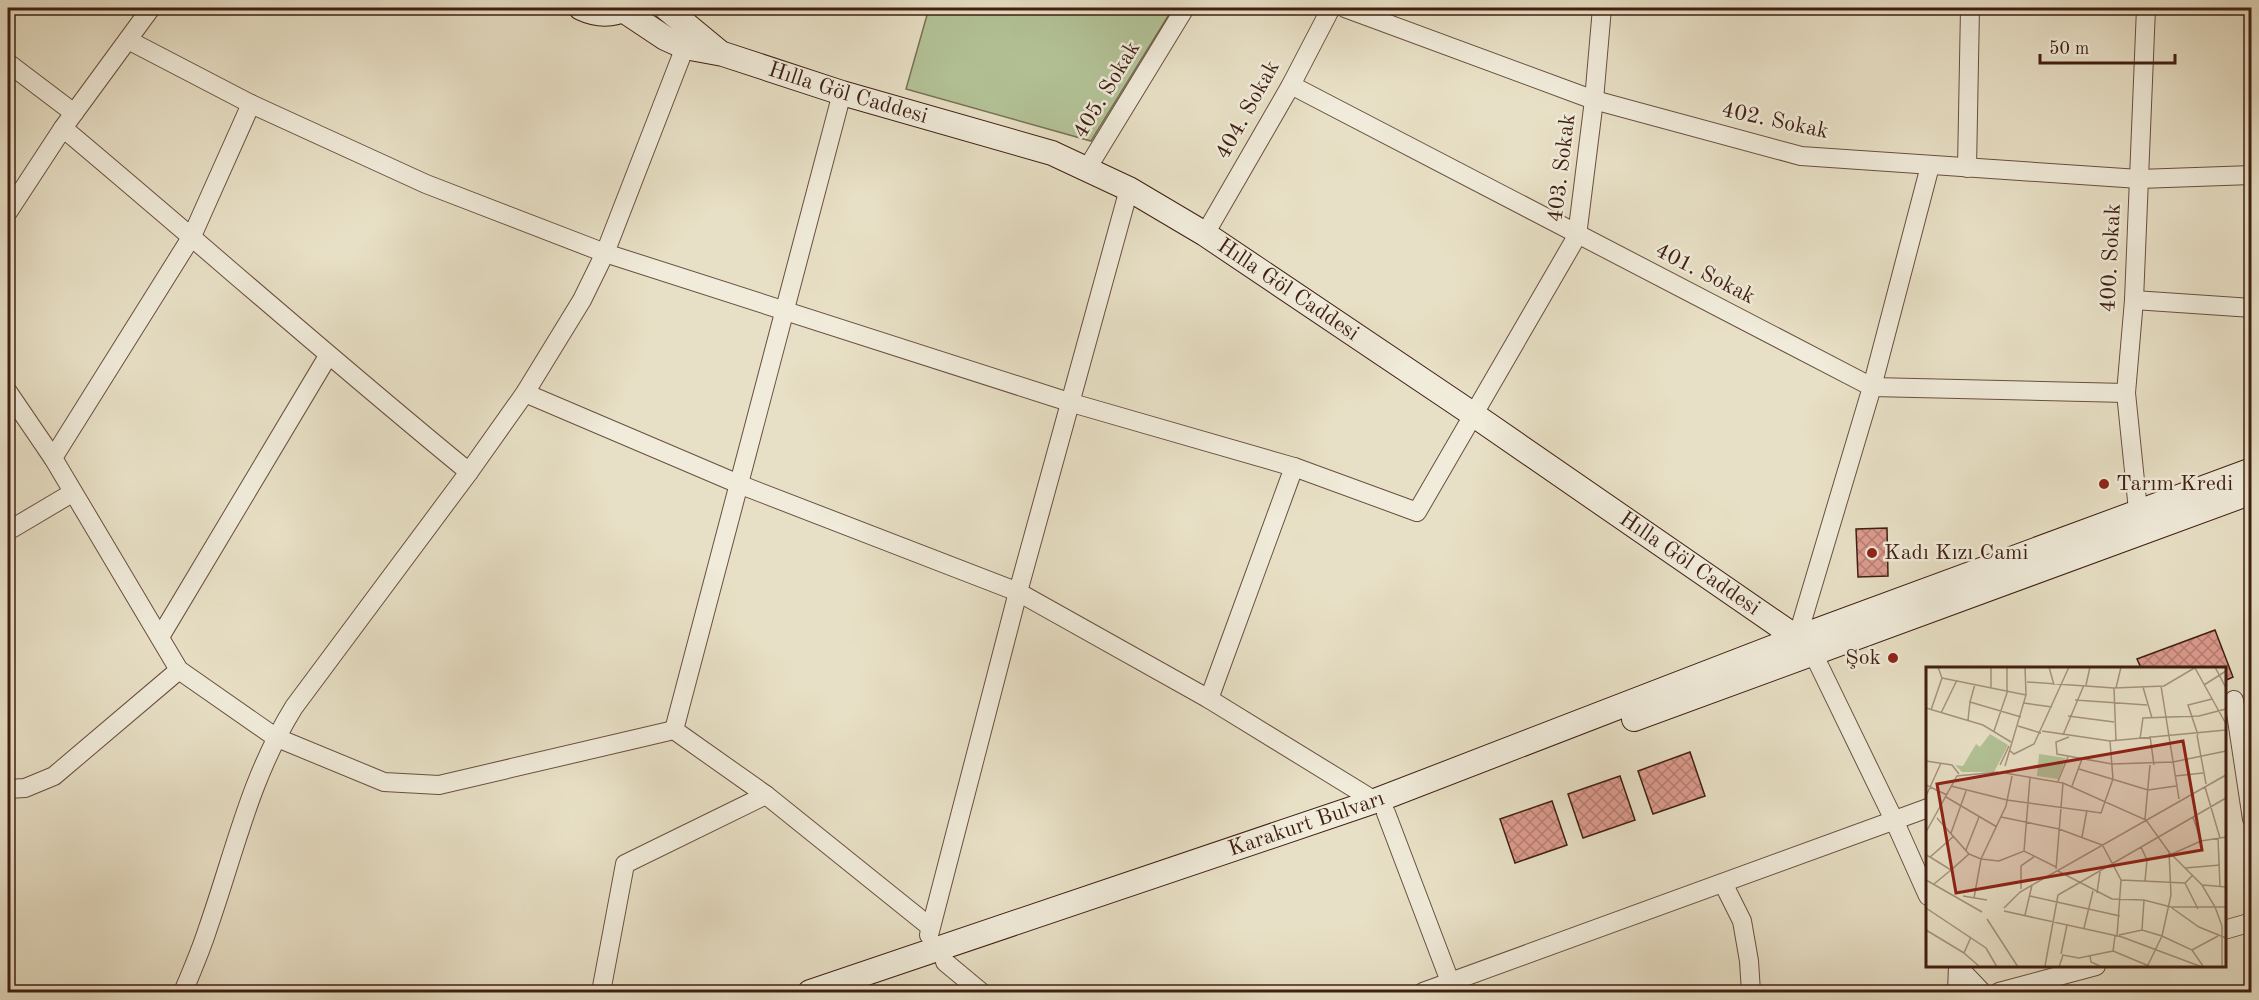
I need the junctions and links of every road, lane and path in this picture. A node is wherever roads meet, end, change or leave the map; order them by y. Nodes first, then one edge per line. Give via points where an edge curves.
1 (151, 8) edge
2 (581, 8) edge
3 (666, 8) edge
4 (1185, 8) edge
5 (1331, 8) edge
6 (1345, 8) edge
7 (1602, 8) edge
8 (1970, 8) edge
9 (2145, 8) edge
10 (625, 9) edge
11 (128, 40) junction
12 (685, 46) junction
13 (723, 54) junction
14 (8, 63) edge
15 (1291, 86) junction
16 (842, 93) junction
17 (1594, 100) junction
18 (251, 104) junction
19 (69, 121) junction
20 (1930, 166) junction
21 (1088, 167) junction
22 (1967, 168) junction
23 (2252, 176) edge
24 (2139, 179) junction
25 (1129, 189) junction
26 (8, 212) edge
27 (1205, 234) junction
28 (192, 236) junction
29 (1577, 236) junction
30 (605, 253) junction
31 (2134, 300) junction
32 (2252, 308) edge
33 (786, 311) junction
34 (328, 356) junction
35 (1872, 387) junction
36 (8, 392) edge
37 (525, 393) junction
38 (2127, 393) junction
39 (1072, 403) junction
40 (1474, 415) junction
41 (53, 458) junction
42 (1294, 467) junction
43 (2252, 470) edge
44 (469, 472) junction
45 (741, 485) junction
46 (2252, 492) edge
47 (72, 493) junction
48 (2138, 510) junction
49 (8, 531) edge
50 (1018, 592) junction
51 (160, 637) junction
52 (1804, 645) junction
53 (178, 670) junction
54 (2252, 694) edge
55 (1209, 699) junction
56 (2229, 702) edge
57 (674, 730) junction
58 (275, 737) junction
59 (8, 789) edge
60 (766, 795) junction
61 (1381, 807) junction
62 (1926, 809) edge
63 (2252, 819) edge
64 (1894, 820) junction
65 (1723, 883) junction
66 (1926, 892) edge
67 (2252, 922) edge
68 (929, 926) junction
69 (2226, 929) edge
70 (936, 956) junction
71 (2092, 967) edge
72 (1959, 968) edge
73 (1452, 988) edge
74 (183, 993) edge
75 (601, 993) edge
76 (810, 993) edge
77 (858, 993) edge
78 (981, 993) edge
79 (1423, 993) edge
80 (1751, 993) edge
81 (1957, 993) edge
82 (1982, 993) edge
83 (1999, 993) edge

1 - 11 street
2 - 10 main road via 596,14
3 - 13 main road
4 - 21 street, 405. Sokak
5 - 15 street, 404. Sokak
6 - 17 street, 402. Sokak
7 - 17 street, 403. Sokak
8 - 22 street
9 - 24 street, 400. Sokak
10 - 12 main road via 657,33
11 - 18 street
11 - 19 street
12 - 13 main road
12 - 30 street
13 - 16 main road, Hılla Göl Caddesi
14 - 19 street
15 - 27 street, 404. Sokak
15 - 29 street, 401. Sokak
16 - 21 main road, Hılla Göl Caddesi via 1018,142
16 - 33 street
17 - 20 street, 402. Sokak via 1801,156
17 - 29 street, 403. Sokak
18 - 28 street
18 - 30 street via 426,184
19 - 26 street
19 - 28 street
20 - 22 street, 402. Sokak
20 - 35 street
21 - 25 main road, Hılla Göl Caddesi
22 - 24 street, 402. Sokak
23 - 24 street, 402. Sokak
24 - 31 street, 400. Sokak
25 - 27 main road, Hılla Göl Caddesi
25 - 39 street
27 - 40 main road, Hılla Göl Caddesi
28 - 34 street
28 - 41 street
29 - 35 street, 401. Sokak
29 - 40 street, 403. Sokak
30 - 33 street
30 - 37 street via 582,300
31 - 32 street
31 - 38 street, 400. Sokak
33 - 39 street
33 - 45 street
34 - 44 street
34 - 51 street
35 - 38 street, 401. Sokak
35 - 52 street
36 - 41 street
37 - 44 street
37 - 45 street
38 - 48 street, 400. Sokak
39 - 42 street
39 - 50 street
40 - 42 street, 403. Sokak via 1417,512
40 - 52 main road, Hılla Göl Caddesi
41 - 47 street
42 - 55 street
43 - 48 main road
44 - 58 street
45 - 50 street
45 - 57 street
46 - 52 main road
47 - 49 street
47 - 51 street
48 - 52 main road
50 - 55 street
50 - 68 street
51 - 53 street
52 - 61 main road, Karakurt Bulvarı
52 - 64 street
53 - 58 street
53 - 59 street via 54,776 25,788
54 - 56 street
55 - 61 street
56 - 63 street
57 - 58 street via 439,785 384,782
57 - 60 street
58 - 74 street via 252,788 208,929
60 - 68 street
60 - 75 street via 625,864
61 - 70 main road, Karakurt Bulvarı
61 - 73 street
62 - 64 street
64 - 65 street
64 - 66 street
65 - 73 street
65 - 80 street via 1742,921
67 - 69 street
68 - 70 street
70 - 76 main road, Karakurt Bulvarı
70 - 77 main road, Karakurt Bulvarı
70 - 78 street
71 - 83 street
72 - 81 street
72 - 82 street
73 - 79 street

